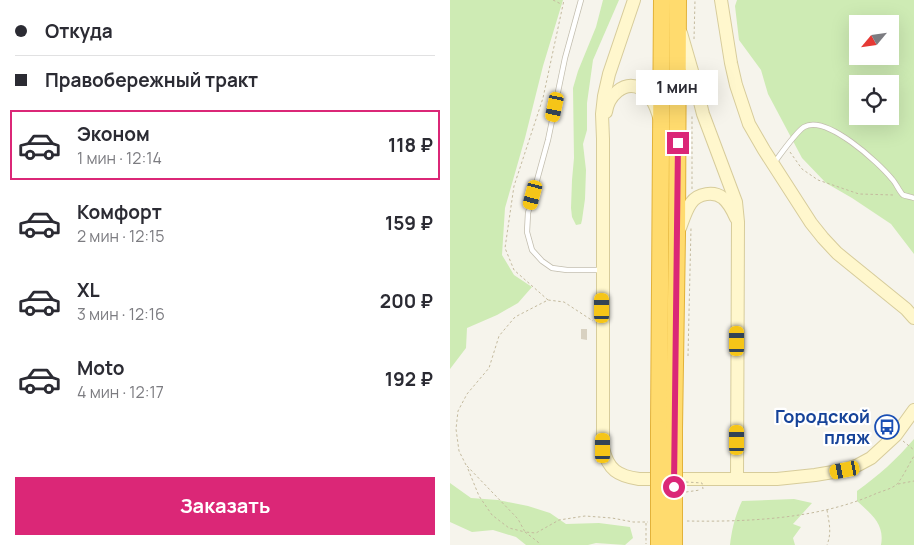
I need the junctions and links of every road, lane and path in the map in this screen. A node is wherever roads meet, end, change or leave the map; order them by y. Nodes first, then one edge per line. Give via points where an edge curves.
1 (553, 0) edge
2 (564, 0) edge
3 (581, 0) edge
4 (634, 0) edge
5 (662, 0) edge
6 (678, 0) edge
7 (721, 0) edge
8 (562, 5) junction
9 (678, 22) junction
10 (661, 125) junction
11 (603, 140) junction
12 (786, 148) junction
13 (773, 164) junction
14 (903, 195) junction
15 (914, 198) edge
16 (738, 222) junction
17 (677, 235) junction
18 (603, 270) junction
19 (548, 300) junction
20 (914, 318) edge
21 (602, 327) junction
22 (914, 410) edge
23 (667, 429) junction
24 (899, 437) dead end
25 (914, 450) edge
26 (914, 456) edge
27 (467, 466) junction
28 (737, 479) junction
29 (682, 481) dead end
30 (914, 481) edge
31 (897, 485) junction
32 (685, 492) dead end
33 (826, 510) junction
34 (686, 521) dead end
35 (646, 522) junction
36 (653, 522) dead end
37 (525, 532) junction
38 (540, 545) edge
39 (646, 545) edge
40 (659, 545) edge
41 (674, 545) edge
42 (827, 545) edge

1 - 8 path
2 - 8 path
3 - 18 lane via 528,213 527,232 532,250 552,268
4 - 11 street via 604,96
5 - 10 highway
6 - 9 highway
7 - 13 street via 731,63 743,109
8 - 19 path via 543,98 514,186 505,248 514,270
9 - 16 street via 703,114 736,202
9 - 17 highway
10 - 11 street via 657,108 649,96 640,88 621,88 607,106
10 - 23 highway
11 - 18 street
12 - 13 lane
12 - 14 path via 802,168 818,180 859,194
12 - 14 lane via 804,127 821,125 873,159
13 - 20 street via 823,238
14 - 15 lane
16 - 17 street via 723,198 714,194 701,195 692,201
16 - 28 street
17 - 23 highway
18 - 21 street
19 - 21 path via 564,302
19 - 27 path via 515,317 498,336 489,368 467,394 458,411 459,451
21 - 28 street via 603,448 611,468 618,474 639,479
22 - 28 street via 896,435 871,458 858,465 815,475
23 - 40 highway, bridge
23 - 41 highway, bridge
24 - 25 path
26 - 31 path
27 - 37 path via 518,518
27 - 37 path via 479,496 492,515 509,528
29 - 32 path, bridge via 702,483 703,489
30 - 31 path
31 - 33 path
33 - 34 path via 768,519
33 - 42 path via 830,525
35 - 36 path
35 - 37 path via 586,516 558,520 536,533
35 - 39 path
37 - 38 path

